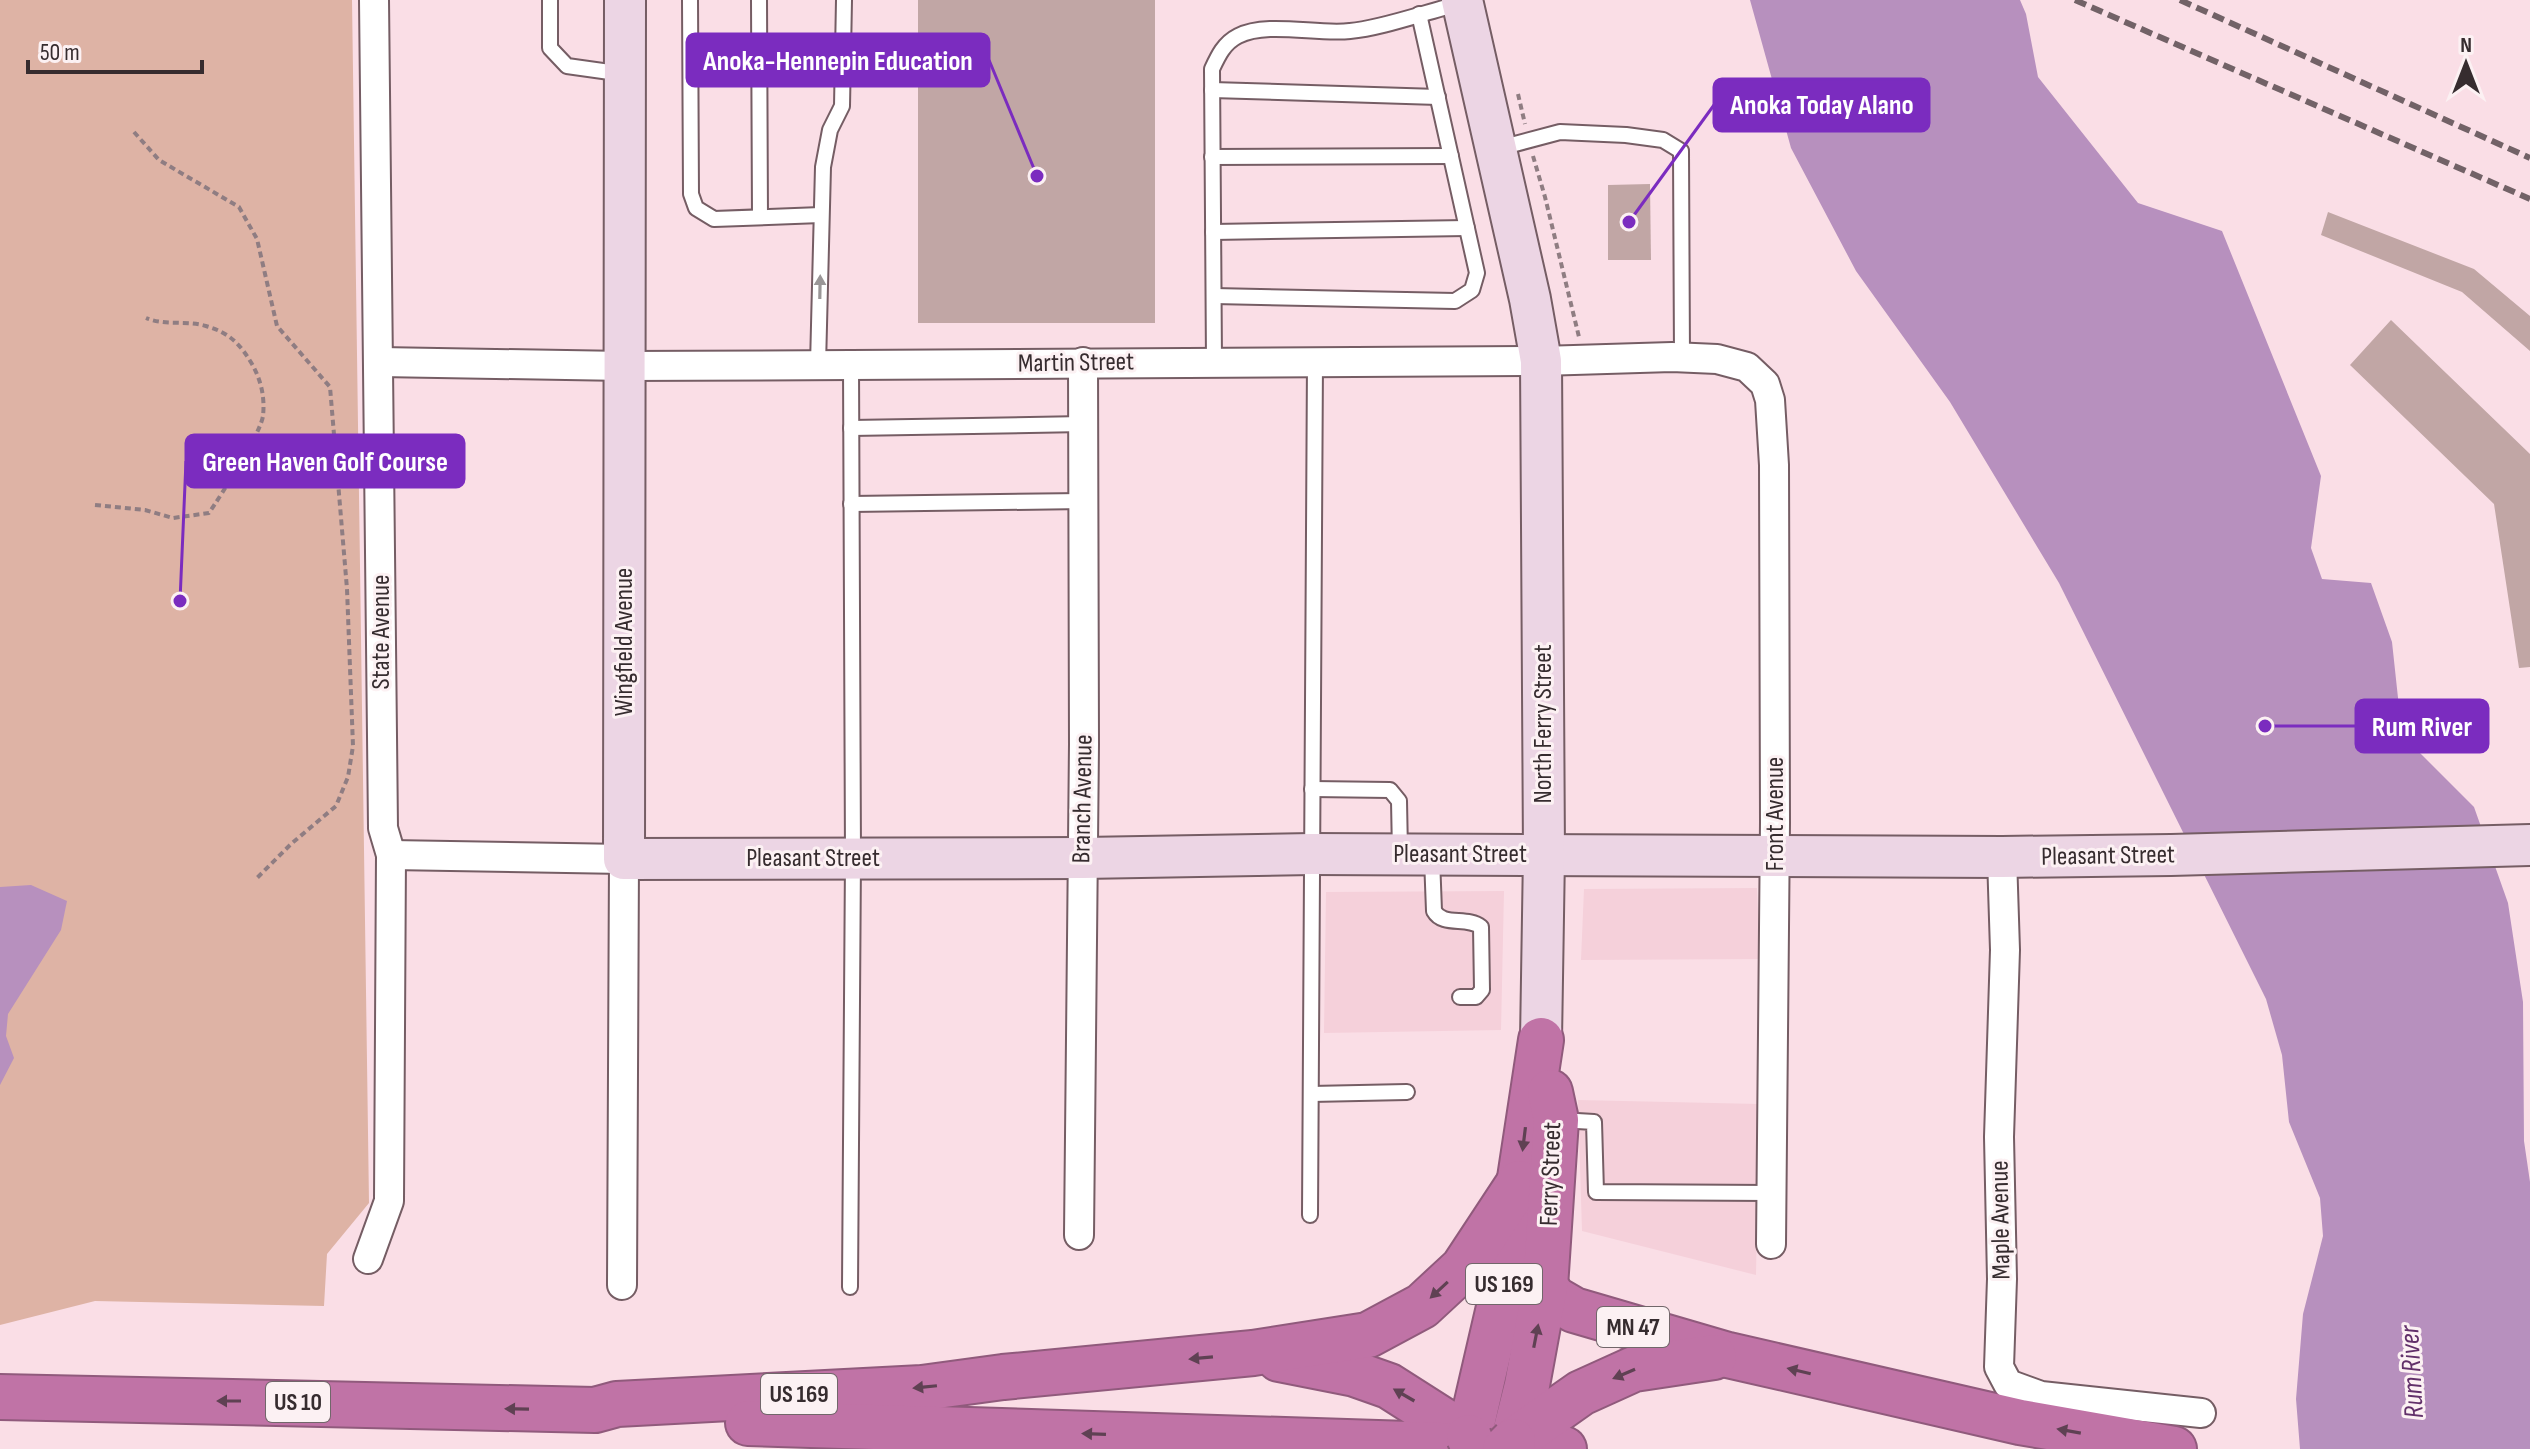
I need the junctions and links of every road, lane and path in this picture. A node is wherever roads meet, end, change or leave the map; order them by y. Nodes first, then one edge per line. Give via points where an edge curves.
1 (374, 0) edge
2 (550, 0) edge
3 (625, 0) edge
4 (690, 0) edge
5 (759, 0) edge
6 (844, 0) edge
7 (1462, 2) edge
8 (1419, 14) junction
9 (624, 74) junction
10 (1212, 90) junction
11 (1438, 97) junction
12 (134, 132) dead end
13 (1496, 149) junction
14 (1451, 156) junction
15 (1212, 157) junction
16 (821, 215) junction
17 (760, 217) junction
18 (1467, 228) junction
19 (1213, 232) junction
20 (1214, 296) junction
21 (146, 318) dead end
22 (1682, 358) junction
23 (1315, 361) junction
24 (1541, 361) junction
25 (380, 362) junction
26 (1083, 362) junction
27 (1214, 362) junction
28 (818, 365) junction
29 (851, 365) junction
30 (624, 366) junction
31 (1765, 384) joint
32 (1084, 424) junction
33 (851, 428) junction
34 (1084, 501) junction
35 (851, 504) junction
36 (95, 505) dead end
37 (1312, 789) junction
38 (2519, 845) edge
39 (1312, 854) junction
40 (1416, 854) junction
41 (1544, 854) junction
42 (391, 855) junction
43 (1775, 856) junction
44 (853, 857) junction
45 (2002, 857) junction
46 (1083, 858) junction
47 (624, 859) junction
48 (257, 878) dead end
49 (1460, 997) dead end
50 (1541, 1040) junction
51 (1407, 1092) dead end
52 (1311, 1094) junction
53 (1556, 1120) junction
54 (1519, 1183) junction
55 (1771, 1193) junction
56 (1310, 1215) dead end
57 (1079, 1235) dead end
58 (1771, 1244) dead end
59 (368, 1259) dead end
60 (622, 1285) dead end
61 (850, 1287) dead end
62 (1545, 1287) junction
63 (1253, 1353) junction
64 (1728, 1355) junction
65 (0, 1397) edge
66 (595, 1410) junction
67 (2201, 1413) dead end
68 (1490, 1446) edge
69 (1564, 1449) edge
70 (2174, 1449) edge

1 - 25 street, State Avenue
2 - 9 lane via 550,48 567,66
3 - 9 street, Wingfield Avenue
4 - 17 lane via 691,194 696,208 714,219
5 - 17 lane
6 - 16 lane via 842,106 830,130
7 - 8 lane
7 - 13 street, North Ferry Street
8 - 10 lane via 1350,31 1241,34 1220,53 1212,69
8 - 11 lane
9 - 30 street, Wingfield Avenue
10 - 11 lane
10 - 15 lane
11 - 14 lane
12 - 48 path via 159,160 239,207 257,239 277,326 330,387 346,573 353,746 336,806
13 - 22 lane via 1560,132 1663,140 1681,151
13 - 24 street, North Ferry Street
14 - 15 lane
14 - 18 lane
15 - 19 lane
16 - 17 lane
28 -> 16 lane
18 - 19 lane
18 - 20 lane via 1477,273 1472,290 1455,301
19 - 20 lane
20 - 27 lane
21 - 36 path via 209,327 240,343 262,382 263,419 209,513 173,518
22 - 24 street, Martin Street
22 - 31 street, Martin Street via 1747,367
23 - 24 street, Martin Street
23 - 27 street, Martin Street
23 - 37 lane
24 - 41 street, North Ferry Street
25 - 30 street, Martin Street
25 - 42 street, State Avenue via 383,828
26 - 27 street, Martin Street
26 - 29 street, Martin Street
26 - 32 street, Branch Avenue
28 - 29 street, Martin Street
28 - 30 street, Martin Street
29 - 33 lane
30 - 47 street, Wingfield Avenue
31 - 43 street, Front Avenue via 1774,465
32 - 33 lane
32 - 34 street, Branch Avenue
33 - 35 lane
34 - 35 lane
34 - 46 street, Branch Avenue
35 - 44 lane
37 - 39 lane
37 - 40 lane via 1390,790 1399,801
38 - 45 street, Pleasant Street
39 - 40 street, Pleasant Street
39 - 46 street, Pleasant Street
39 - 52 lane
40 - 41 street, Pleasant Street
40 - 49 lane via 1437,917 1481,927 1482,990 1476,997
41 - 43 street, Pleasant Street
41 - 50 street, North Ferry Street
42 - 47 street, Pleasant Street
42 - 59 street, State Avenue via 389,1201
43 - 45 street, Pleasant Street
43 - 55 street, Front Avenue
44 - 46 street, Pleasant Street
44 - 47 street, Pleasant Street
44 - 61 lane
45 - 67 street, Maple Avenue via 1999,1367 2008,1384 2041,1396
46 - 57 street, Branch Avenue
47 - 60 street, Wingfield Avenue
50 - 53 highway, Ferry Street / US 169
50 -> 54 highway, North Ferry Street / US 169
51 - 52 lane
52 - 56 lane
53 - 55 lane via 1594,1122 1596,1192
53 - 62 highway, Ferry Street / US 169
54 -> 63 highway, US 169 via 1463,1268 1422,1306 1368,1335
54 - 68 highway, North Ferry Street / US 169 via 1482,1383
55 - 58 street, Front Avenue
62 - 64 highway, MN 47 via 1574,1310
68 -> 62 highway, Ferry Street / US 169 via 1527,1385
63 -> 66 highway, US 169 via 922,1388 617,1404
68 -> 63 highway via 1389,1386
64 -> 68 highway via 1634,1369
70 -> 64 highway, MN 47 via 2020,1422
66 -> 65 highway, US 10
69 -> 66 highway, US 10 via 615,1419

